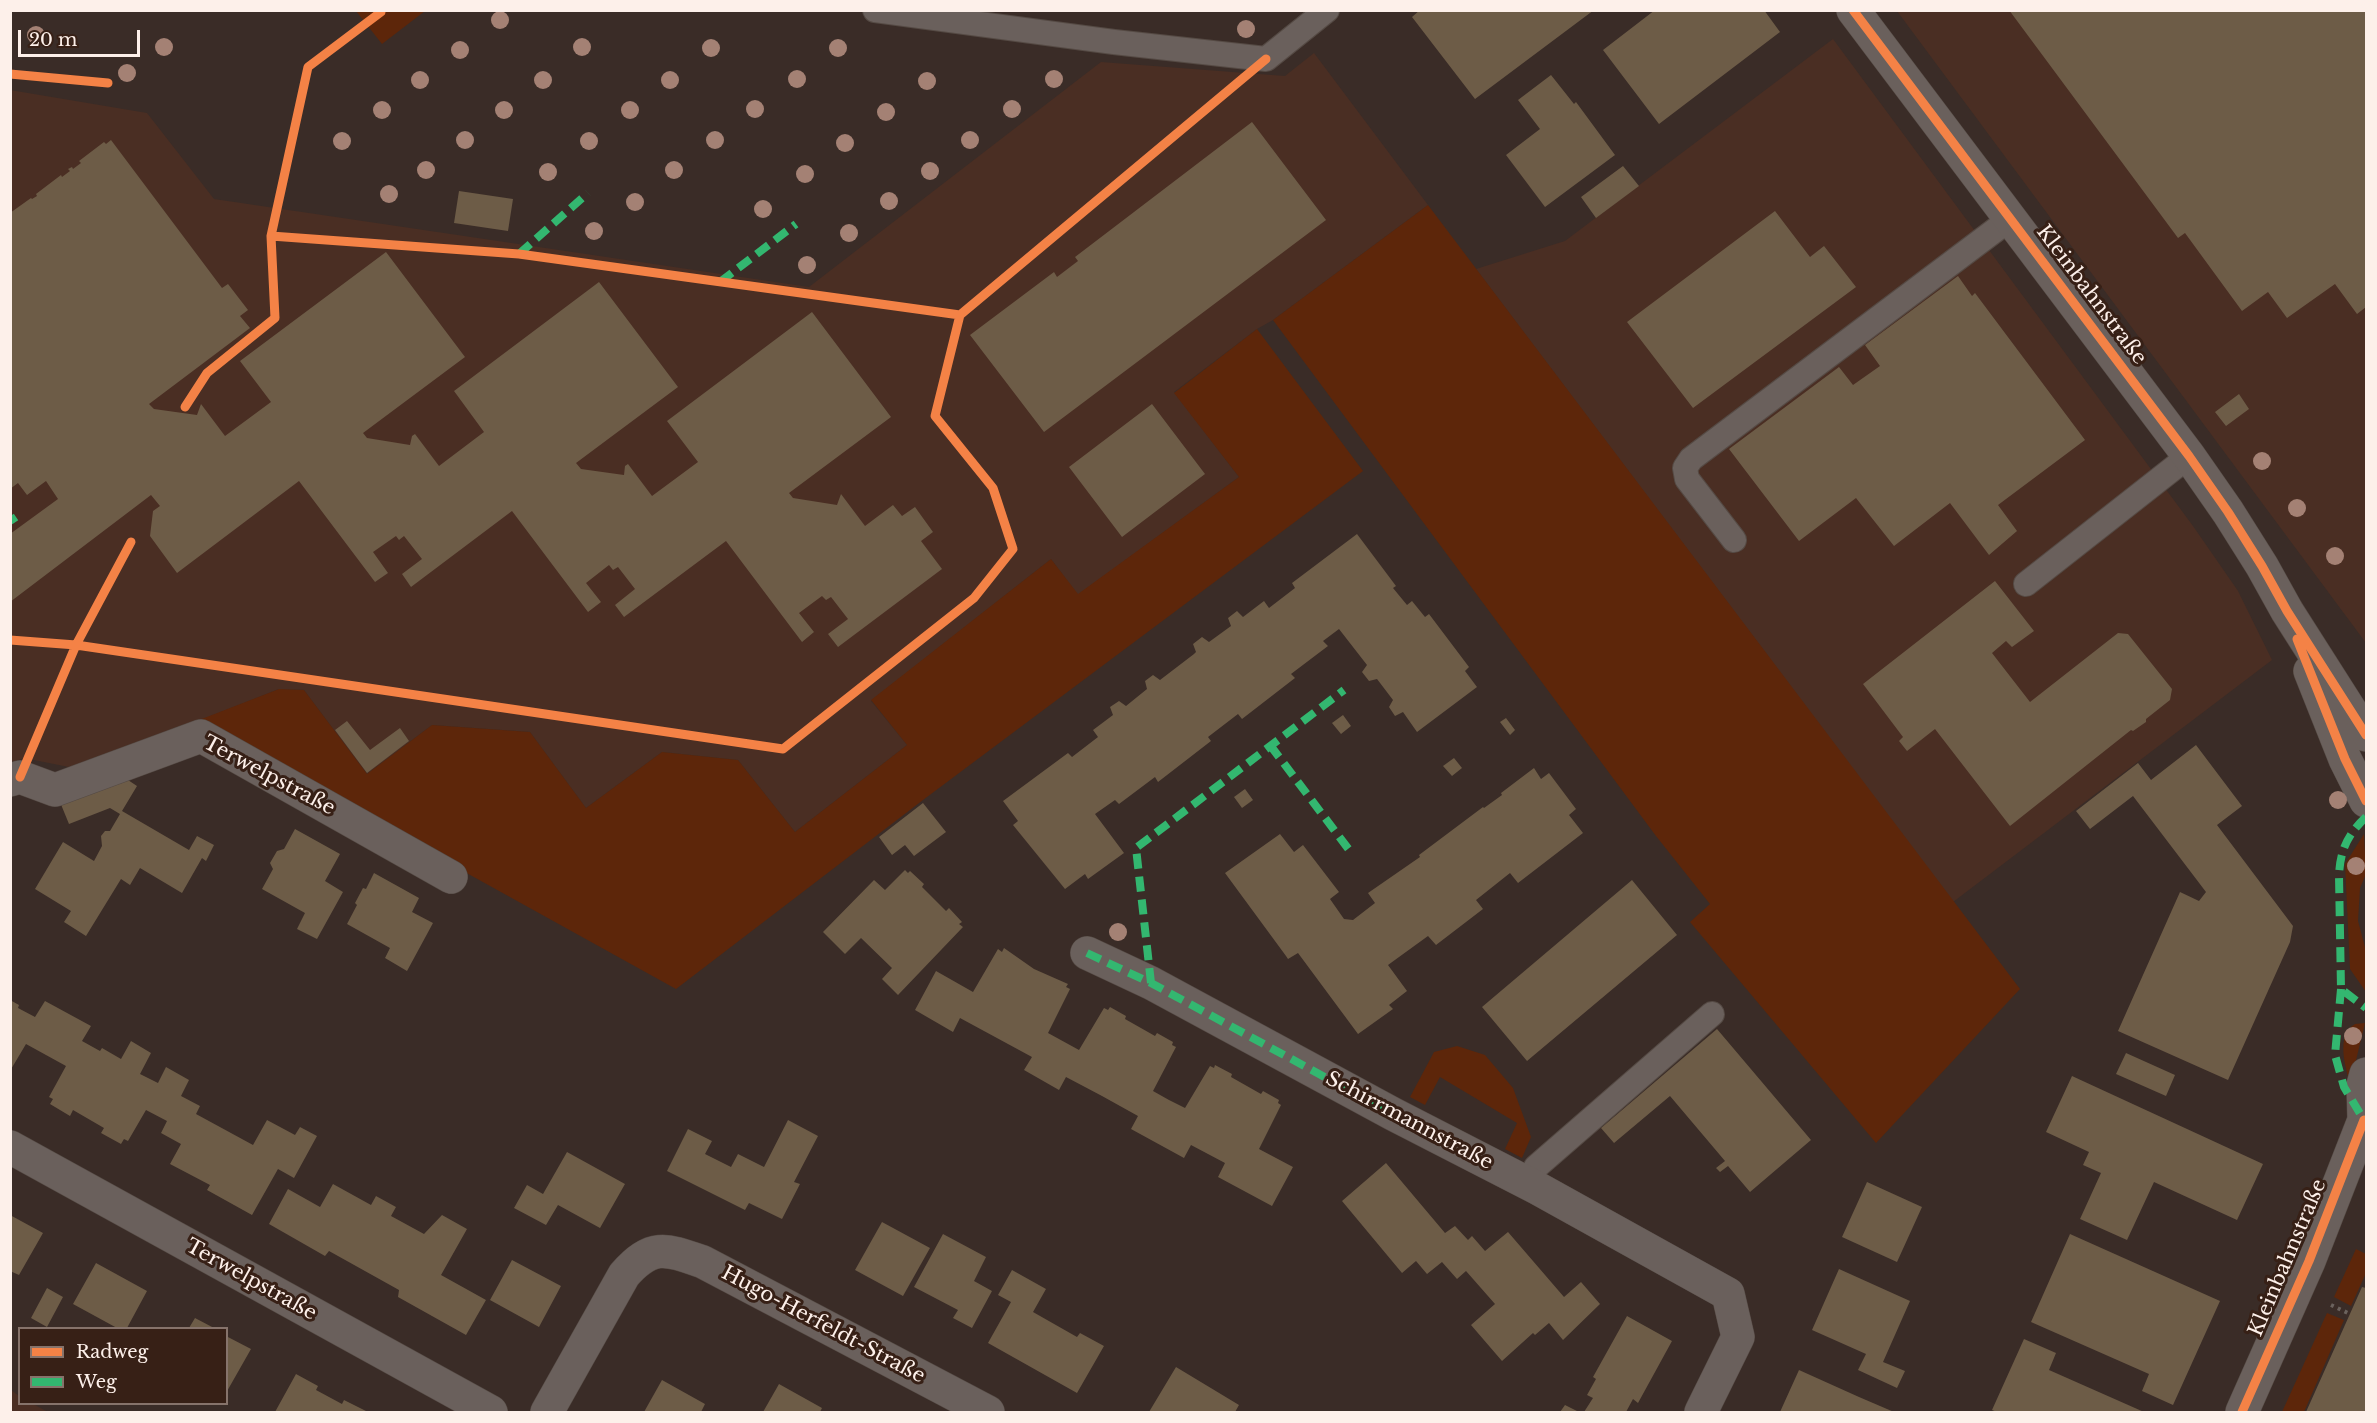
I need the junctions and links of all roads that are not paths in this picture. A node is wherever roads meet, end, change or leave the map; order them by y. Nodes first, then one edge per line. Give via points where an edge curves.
1 (875, 10) edge
2 (1327, 10) edge
3 (1853, 10) edge
4 (2010, 219) junction
5 (2189, 456) junction
6 (1734, 540) dead end
7 (2026, 585) dead end
8 (2287, 610) junction
9 (2367, 735) edge
10 (10, 780) edge
11 (2367, 801) edge
12 (451, 877) dead end
13 (1086, 953) dead end
14 (1712, 1014) dead end
15 (2367, 1074) edge
16 (2365, 1119) edge
17 (10, 1147) edge
18 (1536, 1167) dead end
19 (492, 1413) edge
20 (547, 1413) edge
21 (988, 1413) edge
22 (1701, 1413) edge
23 (2242, 1413) edge

1 - 2 lane via 1266,59
3 - 4 street, Kleinbahnstraße
4 - 5 street, Kleinbahnstraße
4 - 6 lane via 1691,459 1685,468 1687,479
5 - 7 lane
5 - 8 street, Kleinbahnstraße
8 - 9 street, Kleinbahnstraße
8 - 11 street, Kleinbahnstraße via 2345,759
10 - 12 street, Terwelpstraße via 20,777 55,790 201,736
13 - 22 street, Schirrmannstraße via 1537,1188 1728,1294 1738,1337
14 - 18 lane
15 - 16 street, Kleinbahnstraße via 2363,1085
16 - 23 street, Kleinbahnstraße via 2309,1261
17 - 19 street, Terwelpstraße
20 - 21 street, Hugo-Herfeldt-Straße via 624,1275 637,1260 653,1251 673,1251 703,1262

